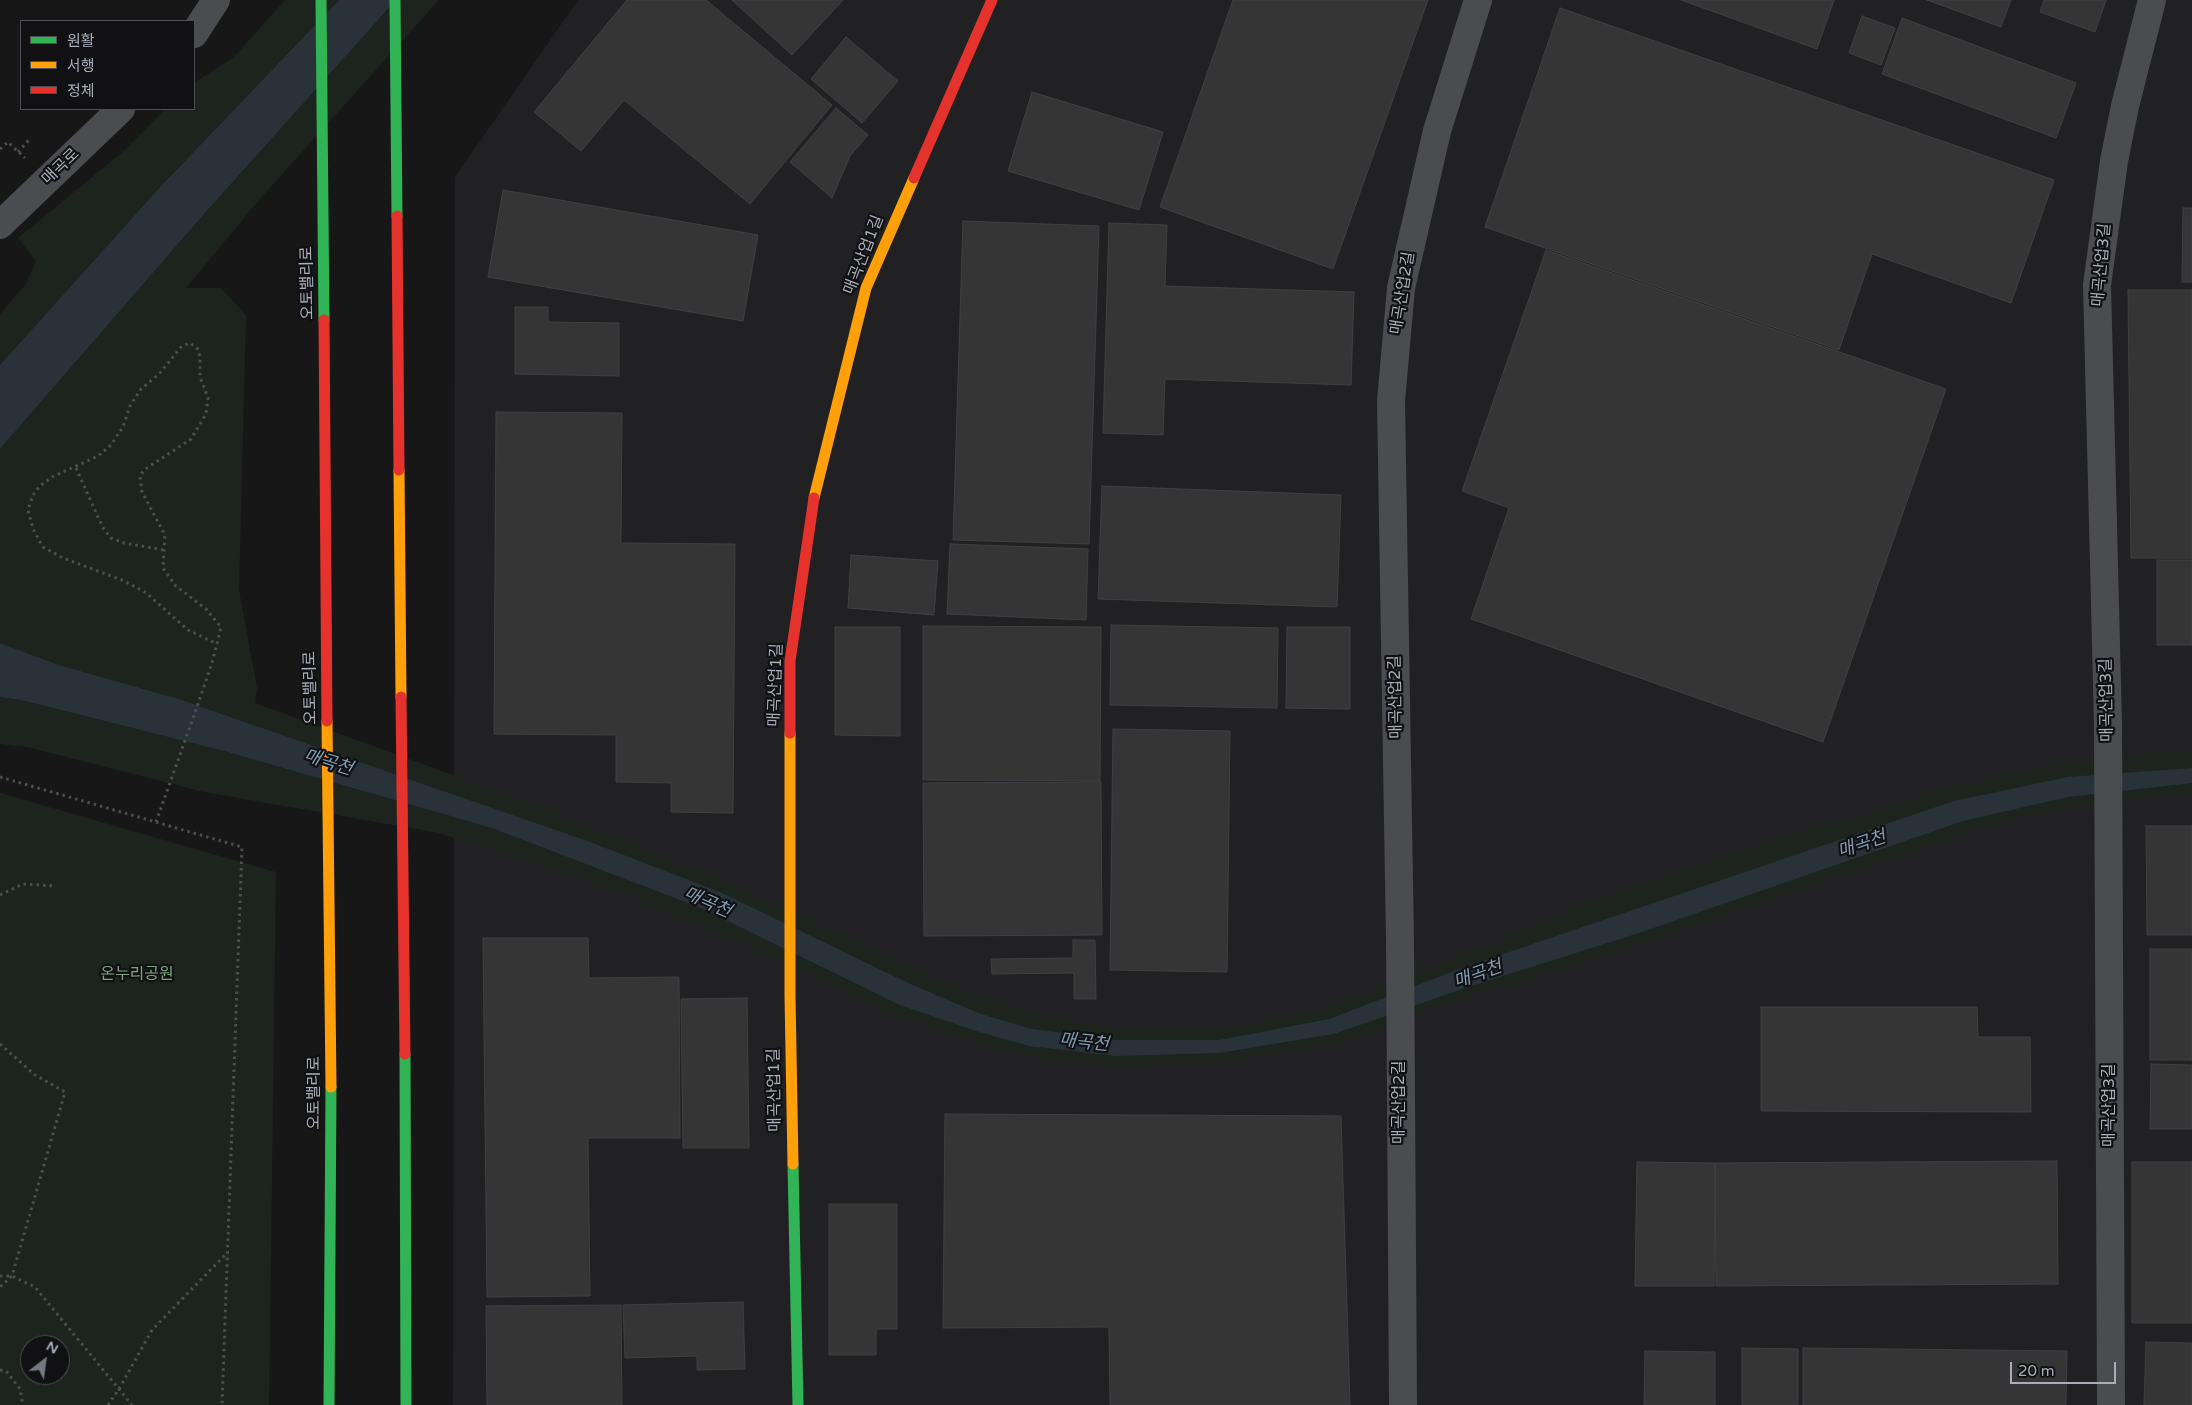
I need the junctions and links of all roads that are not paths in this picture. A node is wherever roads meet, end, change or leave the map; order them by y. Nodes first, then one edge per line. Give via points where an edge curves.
1 (216, 0) edge
2 (321, 0) edge
3 (395, 0) edge
4 (992, 0) edge
5 (1478, 0) edge
6 (2152, 0) edge
7 (195, 32) edge
8 (120, 110) edge
9 (0, 225) edge
10 (329, 1405) edge
11 (406, 1405) edge
12 (798, 1405) edge
13 (1403, 1405) edge
14 (2112, 1405) edge

1 - 7 street
2 - 10 main road, 오토밸리로 via 331,1125
3 - 11 main road
4 - 12 main road, 매곡산업1길 via 866,288 814,500 790,661 790,996
5 - 13 street, 매곡산업2길 via 1437,131 1401,288 1391,401 1400,941
6 - 14 street, 매곡산업3길 via 2114,161 2097,284 2108,724
8 - 9 street, 매곡로

